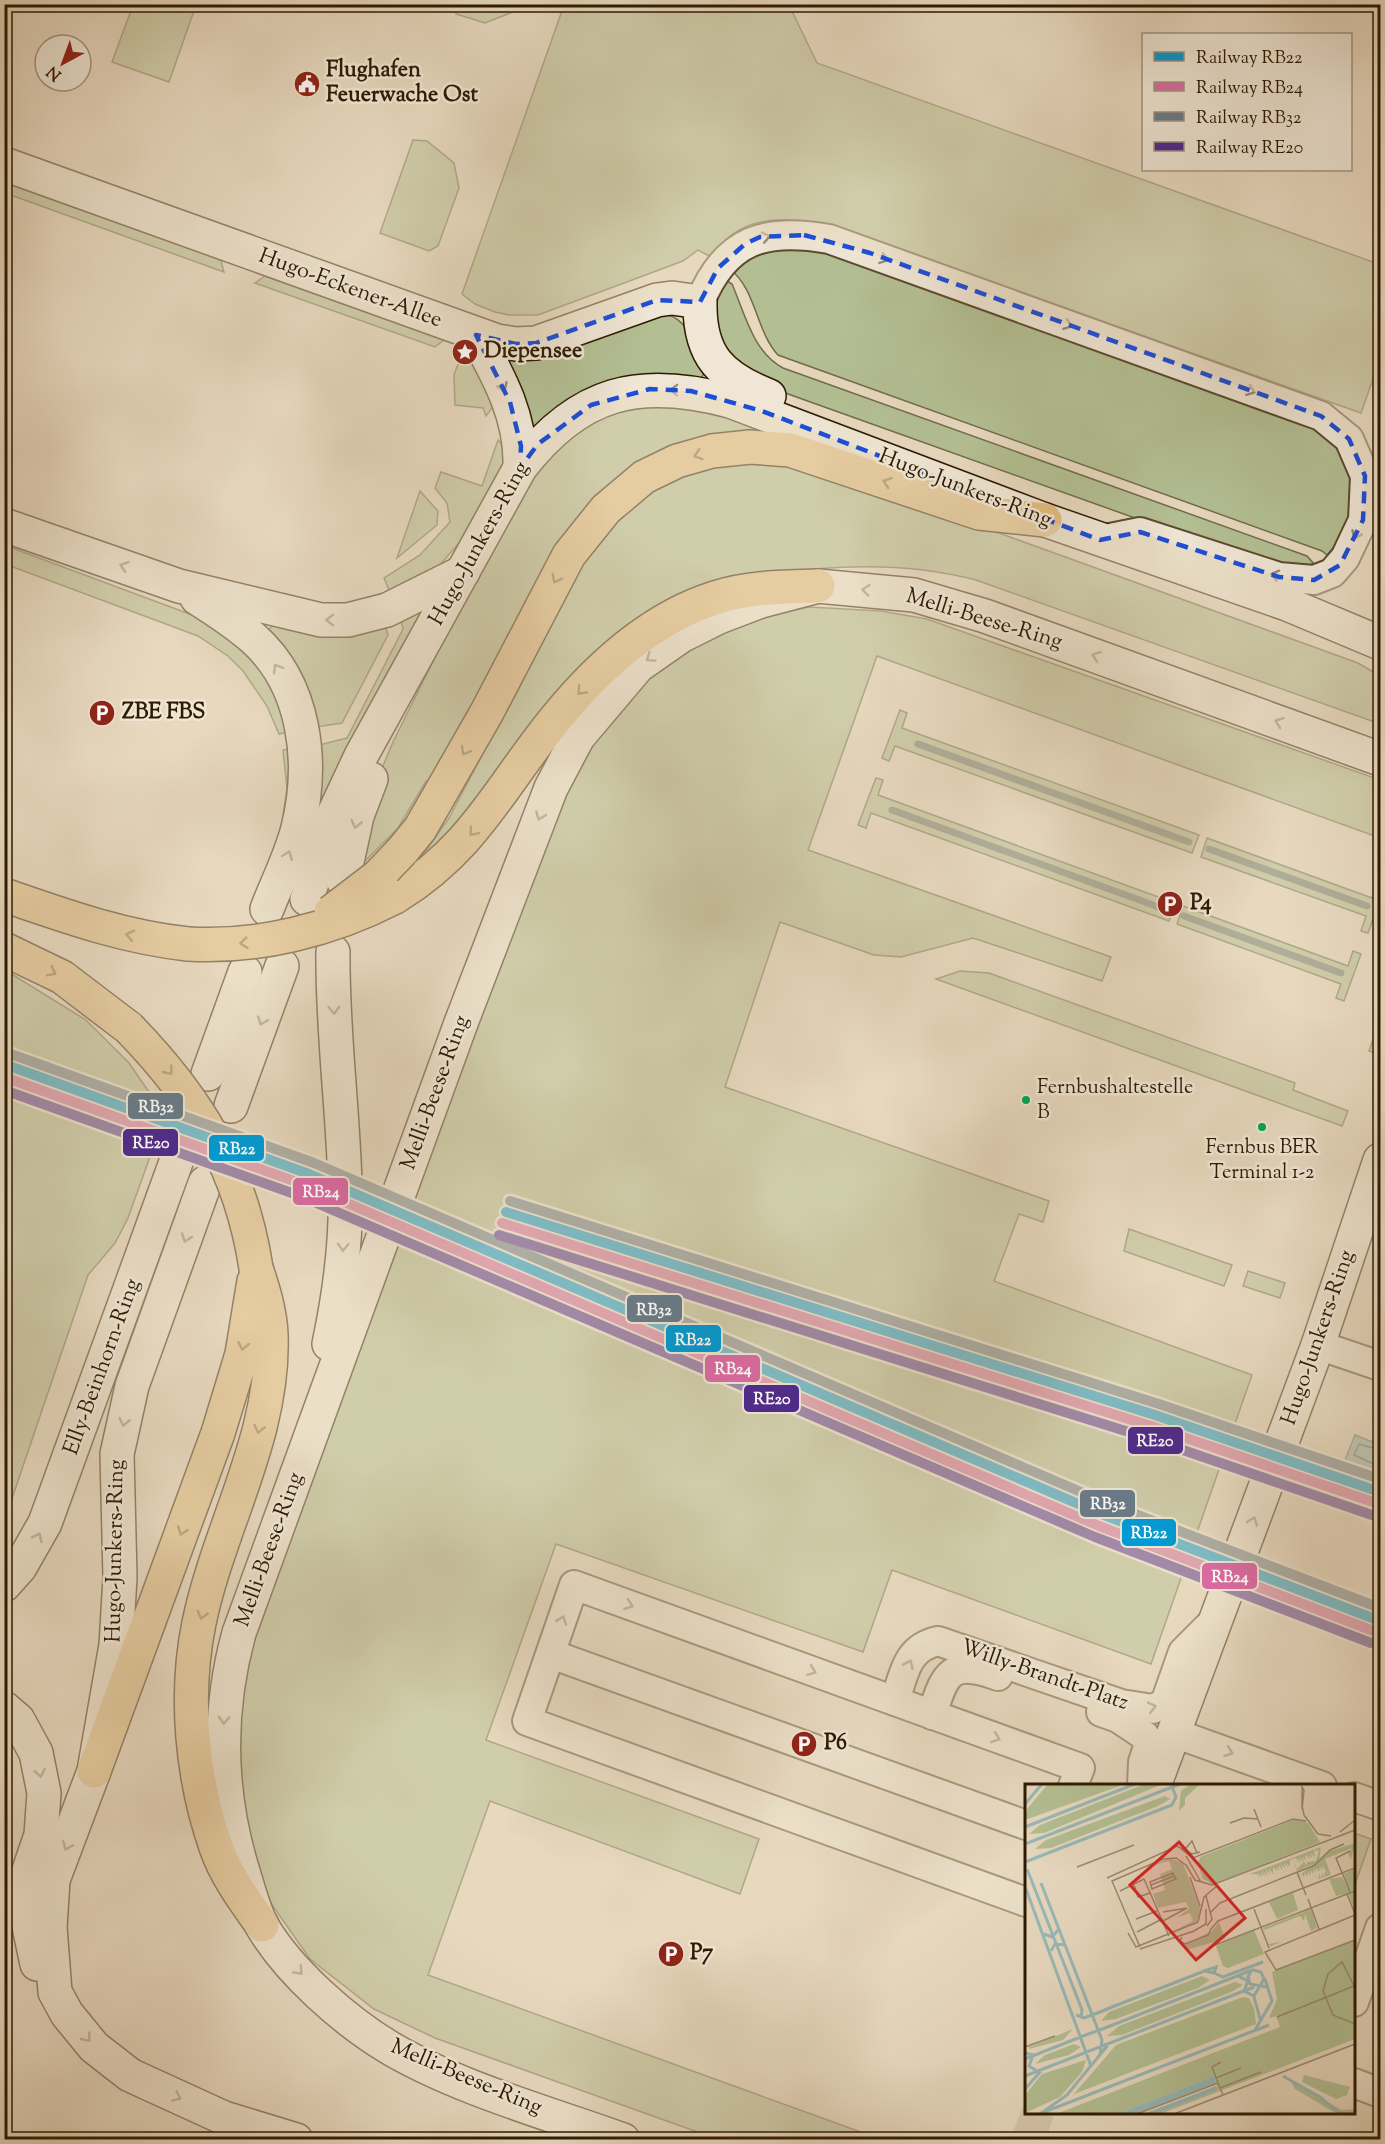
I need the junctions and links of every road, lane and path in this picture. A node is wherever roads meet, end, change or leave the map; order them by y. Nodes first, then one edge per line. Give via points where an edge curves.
1 (4, 164) edge
2 (700, 302) junction
3 (476, 335) junction
4 (520, 468) junction
5 (1045, 520) junction
6 (4, 525) edge
7 (1100, 540) junction
8 (463, 572) junction
9 (179, 586) junction
10 (818, 586) junction
11 (441, 615) junction
12 (1380, 643) edge
13 (1380, 660) edge
14 (1380, 759) edge
15 (343, 880) dead end
16 (4, 895) edge
17 (307, 899) dead end
18 (267, 909) dead end
19 (299, 932) junction
20 (4, 949) edge
21 (333, 952) dead end
22 (282, 966) dead end
23 (245, 972) dead end
24 (208, 1074) dead end
25 (231, 1106) dead end
26 (184, 1140) dead end
27 (1380, 1160) edge
28 (205, 1183) dead end
29 (256, 1268) junction
30 (1318, 1345) junction
31 (1380, 1366) edge
32 (310, 1440) junction
33 (4, 1585) edge
34 (1216, 1619) junction
35 (551, 1654) junction
36 (895, 1701) junction
37 (4, 1708) edge
38 (932, 1715) junction
39 (1174, 1733) junction
40 (94, 1771) junction
41 (1073, 1784) edge
42 (1142, 1784) edge
43 (1155, 1784) edge
44 (1319, 1784) edge
45 (1355, 1798) edge
46 (1380, 1806) edge
47 (1025, 1825) edge
48 (1025, 1902) edge
49 (262, 1925) junction
50 (1380, 1928) edge
51 (55, 1992) junction
52 (1355, 1997) edge
53 (1355, 2084) edge
54 (1380, 2093) edge
55 (296, 2139) edge
56 (623, 2139) edge

1 - 3 street, Hugo-Eckener-Allee
2 - 3 street, Hugo-Eckener-Allee via 657,300 536,343 516,344
2 - 5 street via 702,329 713,358 740,385 989,478
2 -> 7 street via 718,268 745,244 782,234 829,239 1321,416 1349,439 1365,476 1363,520 1355,539 1340,565 1314,580 1280,577 1140,532
3 -> 4 street via 510,402 521,446
5 -> 4 street, Hugo-Junkers-Ring via 762,411 691,391 650,389 621,393 591,405 538,444
4 - 8 street, Hugo-Junkers-Ring
5 - 7 street, Hugo-Junkers-Ring
5 -> 19 highway, bridge via 980,513 790,450 750,447 712,451 677,461 644,477 606,509 569,555 488,712 420,829 378,876
9 -> 6 street
7 - 12 street, Hugo-Junkers-Ring via 1287,604
7 - 13 street, Hugo-Junkers-Ring via 1130,566 1359,646
8 -> 9 street via 387,610 348,620 321,620
8 - 11 street, Hugo-Junkers-Ring
18 -> 9 street via 297,830 306,788 300,720 291,692 254,638
14 -> 10 street, Melli-Beese-Ring via 985,616 914,595
10 -> 19 highway, bridge via 762,588 714,598 627,646 557,717 487,815 438,866 395,897 351,918
10 -> 32 street, Melli-Beese-Ring via 750,605 681,636 638,666 578,737 551,788 461,1023
11 -> 15 street via 357,816
11 - 17 street, Hugo-Junkers-Ring via 361,756 331,820
19 -> 16 highway, bridge via 247,943 148,940
20 -> 29 highway, bridge via 62,977 129,1028 167,1068 210,1129 229,1168 243,1204
21 -> 32 street via 334,1031 346,1186 342,1265
22 -> 25 street
23 - 24 street
33 -> 26 street, Elly-Beinhorn-Ring via 33,1547 53,1503
27 - 30 street, Hugo-Junkers-Ring
28 -> 40 street, Hugo-Junkers-Ring via 132,1386 117,1454 120,1576 116,1645
29 -> 40 highway via 242,1354 218,1433
29 -> 49 highway via 271,1333 270,1366 260,1428 199,1624 193,1713 202,1798 217,1849 232,1881
30 - 31 street
34 -> 30 street, Hugo-Junkers-Ring
32 -> 49 street, Melli-Beese-Ring via 240,1633 231,1662 224,1713 223,1763 229,1818
36 -> 34 street, Willy-Brandt-Platz via 916,1649 938,1641 1121,1704 1153,1709 1165,1703 1183,1652
34 - 39 street, Hugo-Junkers-Ring
35 -> 36 street via 574,1586
35 - 47 street
35 - 48 street via 527,1720
36 - 38 street
37 -> 51 street via 18,1720 36,1753 44,1793 41,1835 28,1873 27,1917 34,1959
38 -> 41 street via 1080,1768
38 - 42 street, Willy-Brandt-Platz via 942,1681 948,1674 975,1668 1118,1718 1135,1728 1145,1736 1148,1747
39 - 43 street, Hugo-Junkers-Ring
39 -> 44 street
40 -> 51 street, Hugo-Junkers-Ring via 53,1880 50,1927
45 - 46 street
49 -> 56 street, Melli-Beese-Ring via 282,1953 335,2008 390,2048 487,2091
50 - 52 street
51 -> 55 street, Hugo-Junkers-Ring via 94,2047 130,2074 224,2118
53 - 54 street

